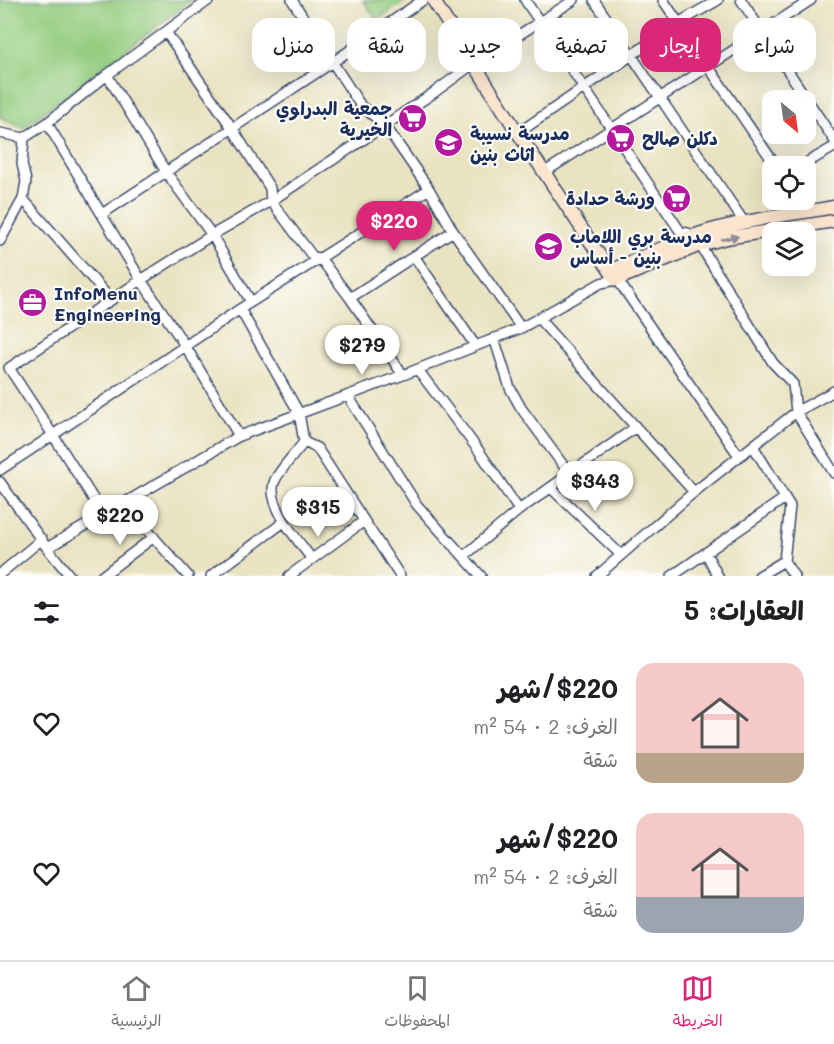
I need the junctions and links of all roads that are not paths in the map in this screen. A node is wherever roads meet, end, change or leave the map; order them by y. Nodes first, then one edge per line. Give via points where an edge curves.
1 (209, 0) edge
2 (292, 0) edge
3 (423, 0) edge
4 (433, 0) edge
5 (525, 0) edge
6 (574, 0) edge
7 (594, 0) edge
8 (663, 0) edge
9 (718, 0) edge
10 (741, 0) edge
11 (810, 0) edge
12 (304, 18) edge
13 (444, 18) edge
14 (537, 18) edge
15 (548, 18) edge
16 (677, 18) edge
17 (687, 18) edge
18 (753, 18) edge
19 (783, 18) edge
20 (166, 32) junction
21 (640, 49) edge
22 (631, 55) junction
23 (335, 61) edge
24 (335, 65) edge
25 (318, 72) edge
26 (462, 72) edge
27 (478, 72) edge
28 (574, 72) edge
29 (699, 72) edge
30 (713, 72) edge
31 (789, 72) edge
32 (107, 75) junction
33 (585, 88) junction
34 (659, 97) junction
35 (47, 123) junction
36 (384, 124) junction
37 (232, 128) junction
38 (613, 129) junction
39 (518, 133) junction
40 (0, 134) edge
41 (24, 138) junction
42 (834, 140) edge
43 (834, 147) edge
44 (769, 156) edge
45 (816, 157) edge
46 (166, 172) junction
47 (545, 172) junction
48 (429, 189) junction
49 (23, 199) junction
50 (271, 201) junction
51 (834, 207) edge
52 (789, 210) edge
53 (102, 213) junction
54 (790, 215) junction
55 (834, 221) edge
56 (744, 222) junction
57 (453, 231) junction
58 (212, 235) junction
59 (698, 240) junction
60 (0, 241) edge
61 (414, 256) junction
62 (320, 258) junction
63 (615, 276) junction
64 (141, 280) junction
65 (350, 298) junction
66 (111, 300) junction
67 (251, 302) junction
68 (240, 309) junction
69 (539, 320) junction
70 (521, 328) junction
71 (494, 338) junction
72 (475, 345) junction
73 (186, 347) junction
74 (9, 368) junction
75 (418, 370) junction
76 (0, 373) edge
77 (404, 375) junction
78 (834, 391) edge
79 (348, 396) junction
80 (796, 412) junction
81 (300, 413) junction
82 (636, 427) junction
83 (53, 435) junction
84 (239, 436) junction
85 (304, 442) junction
86 (753, 446) junction
87 (739, 456) junction
88 (0, 470) edge
89 (569, 473) junction
90 (834, 473) edge
91 (0, 482) edge
92 (551, 488) junction
93 (694, 492) junction
94 (785, 498) junction
95 (124, 504) junction
96 (519, 510) junction
97 (104, 516) junction
98 (364, 521) junction
99 (284, 522) junction
100 (154, 537) junction
101 (42, 539) junction
102 (47, 548) junction
103 (706, 553) junction
104 (621, 555) junction
105 (464, 556) junction
106 (312, 559) junction
107 (784, 561) junction
108 (398, 573) edge
109 (0, 574) edge
110 (70, 576) edge
111 (102, 576) edge
112 (188, 576) edge
113 (211, 576) edge
114 (289, 576) edge
115 (387, 576) edge
116 (481, 576) edge
117 (597, 576) edge
118 (672, 576) edge
119 (718, 576) edge
120 (759, 576) edge
121 (794, 576) edge

1 - 20 street
2 - 12 street
3 - 23 street
4 - 13 main road
5 - 14 street
6 - 15 street
7 - 22 street
8 - 16 street
9 - 17 street
10 - 18 street
11 - 19 street
20 - 32 street
20 - 37 street
21 - 22 street
22 - 33 street
22 - 34 street
24 - 36 street via 361,106
25 - 37 street
26 - 36 street
27 - 39 main road
28 - 33 street
29 - 34 street
30 - 44 street
31 - 42 street
32 - 35 street
32 - 46 street
33 - 38 street
33 - 39 street
34 - 38 street
34 - 56 street
35 - 41 street
35 - 53 street
36 - 48 street
36 - 50 street
37 - 46 street
37 - 50 street via 270,188
38 - 47 street
38 - 59 street via 680,231
39 - 47 main road
40 - 41 street
41 - 49 street
43 - 45 street
46 - 53 street
46 - 58 street
47 - 63 main road
48 - 57 street
48 - 62 street
49 - 60 street
49 - 66 street
50 - 58 street
50 - 62 street via 313,257
51 - 54 main road
52 - 54 street
53 - 64 street
54 - 56 main road
59 -> 55 main road
56 - 59 main road
57 - 61 street
57 - 70 street
58 - 64 street
58 - 67 street
59 - 63 main road
59 - 80 street via 773,363 792,384
61 - 65 street
61 - 72 street
62 - 65 street
62 - 67 street
63 - 69 street
63 - 87 street
64 - 66 street
64 - 73 street
65 - 77 street
66 - 74 street
67 - 68 street
68 - 73 street
68 - 81 street
69 - 70 street
69 - 82 street
70 - 71 street
71 - 72 street
71 - 89 street via 510,388 521,408
72 - 75 street
73 - 83 street
73 - 84 street
74 - 76 street
74 - 83 street
75 - 77 street
75 - 96 street
77 - 79 street
78 - 80 street
79 - 81 street
79 - 105 street via 417,505
80 - 86 street
80 - 90 street
81 - 84 street
81 - 85 street
82 - 89 street
82 - 93 street
83 - 88 street
83 - 97 street
84 - 95 street
85 - 98 street via 317,448
85 - 99 street via 274,482 274,498
86 - 87 street
86 - 94 street
87 - 93 street
89 - 92 street
91 - 101 street
92 - 96 street
92 - 104 street
93 - 104 street
94 - 103 street
94 - 107 street via 790,514
95 - 97 street
95 - 100 street
96 - 105 street
97 - 102 street
98 - 106 street
98 - 108 street
99 - 106 street
99 - 113 street
100 - 111 street
100 - 112 street
101 - 102 street
101 - 109 street
102 - 110 street
103 - 118 street
103 - 119 street
104 - 117 street
105 - 116 street
106 - 114 street
107 - 120 street
107 - 121 street
108 - 115 street

